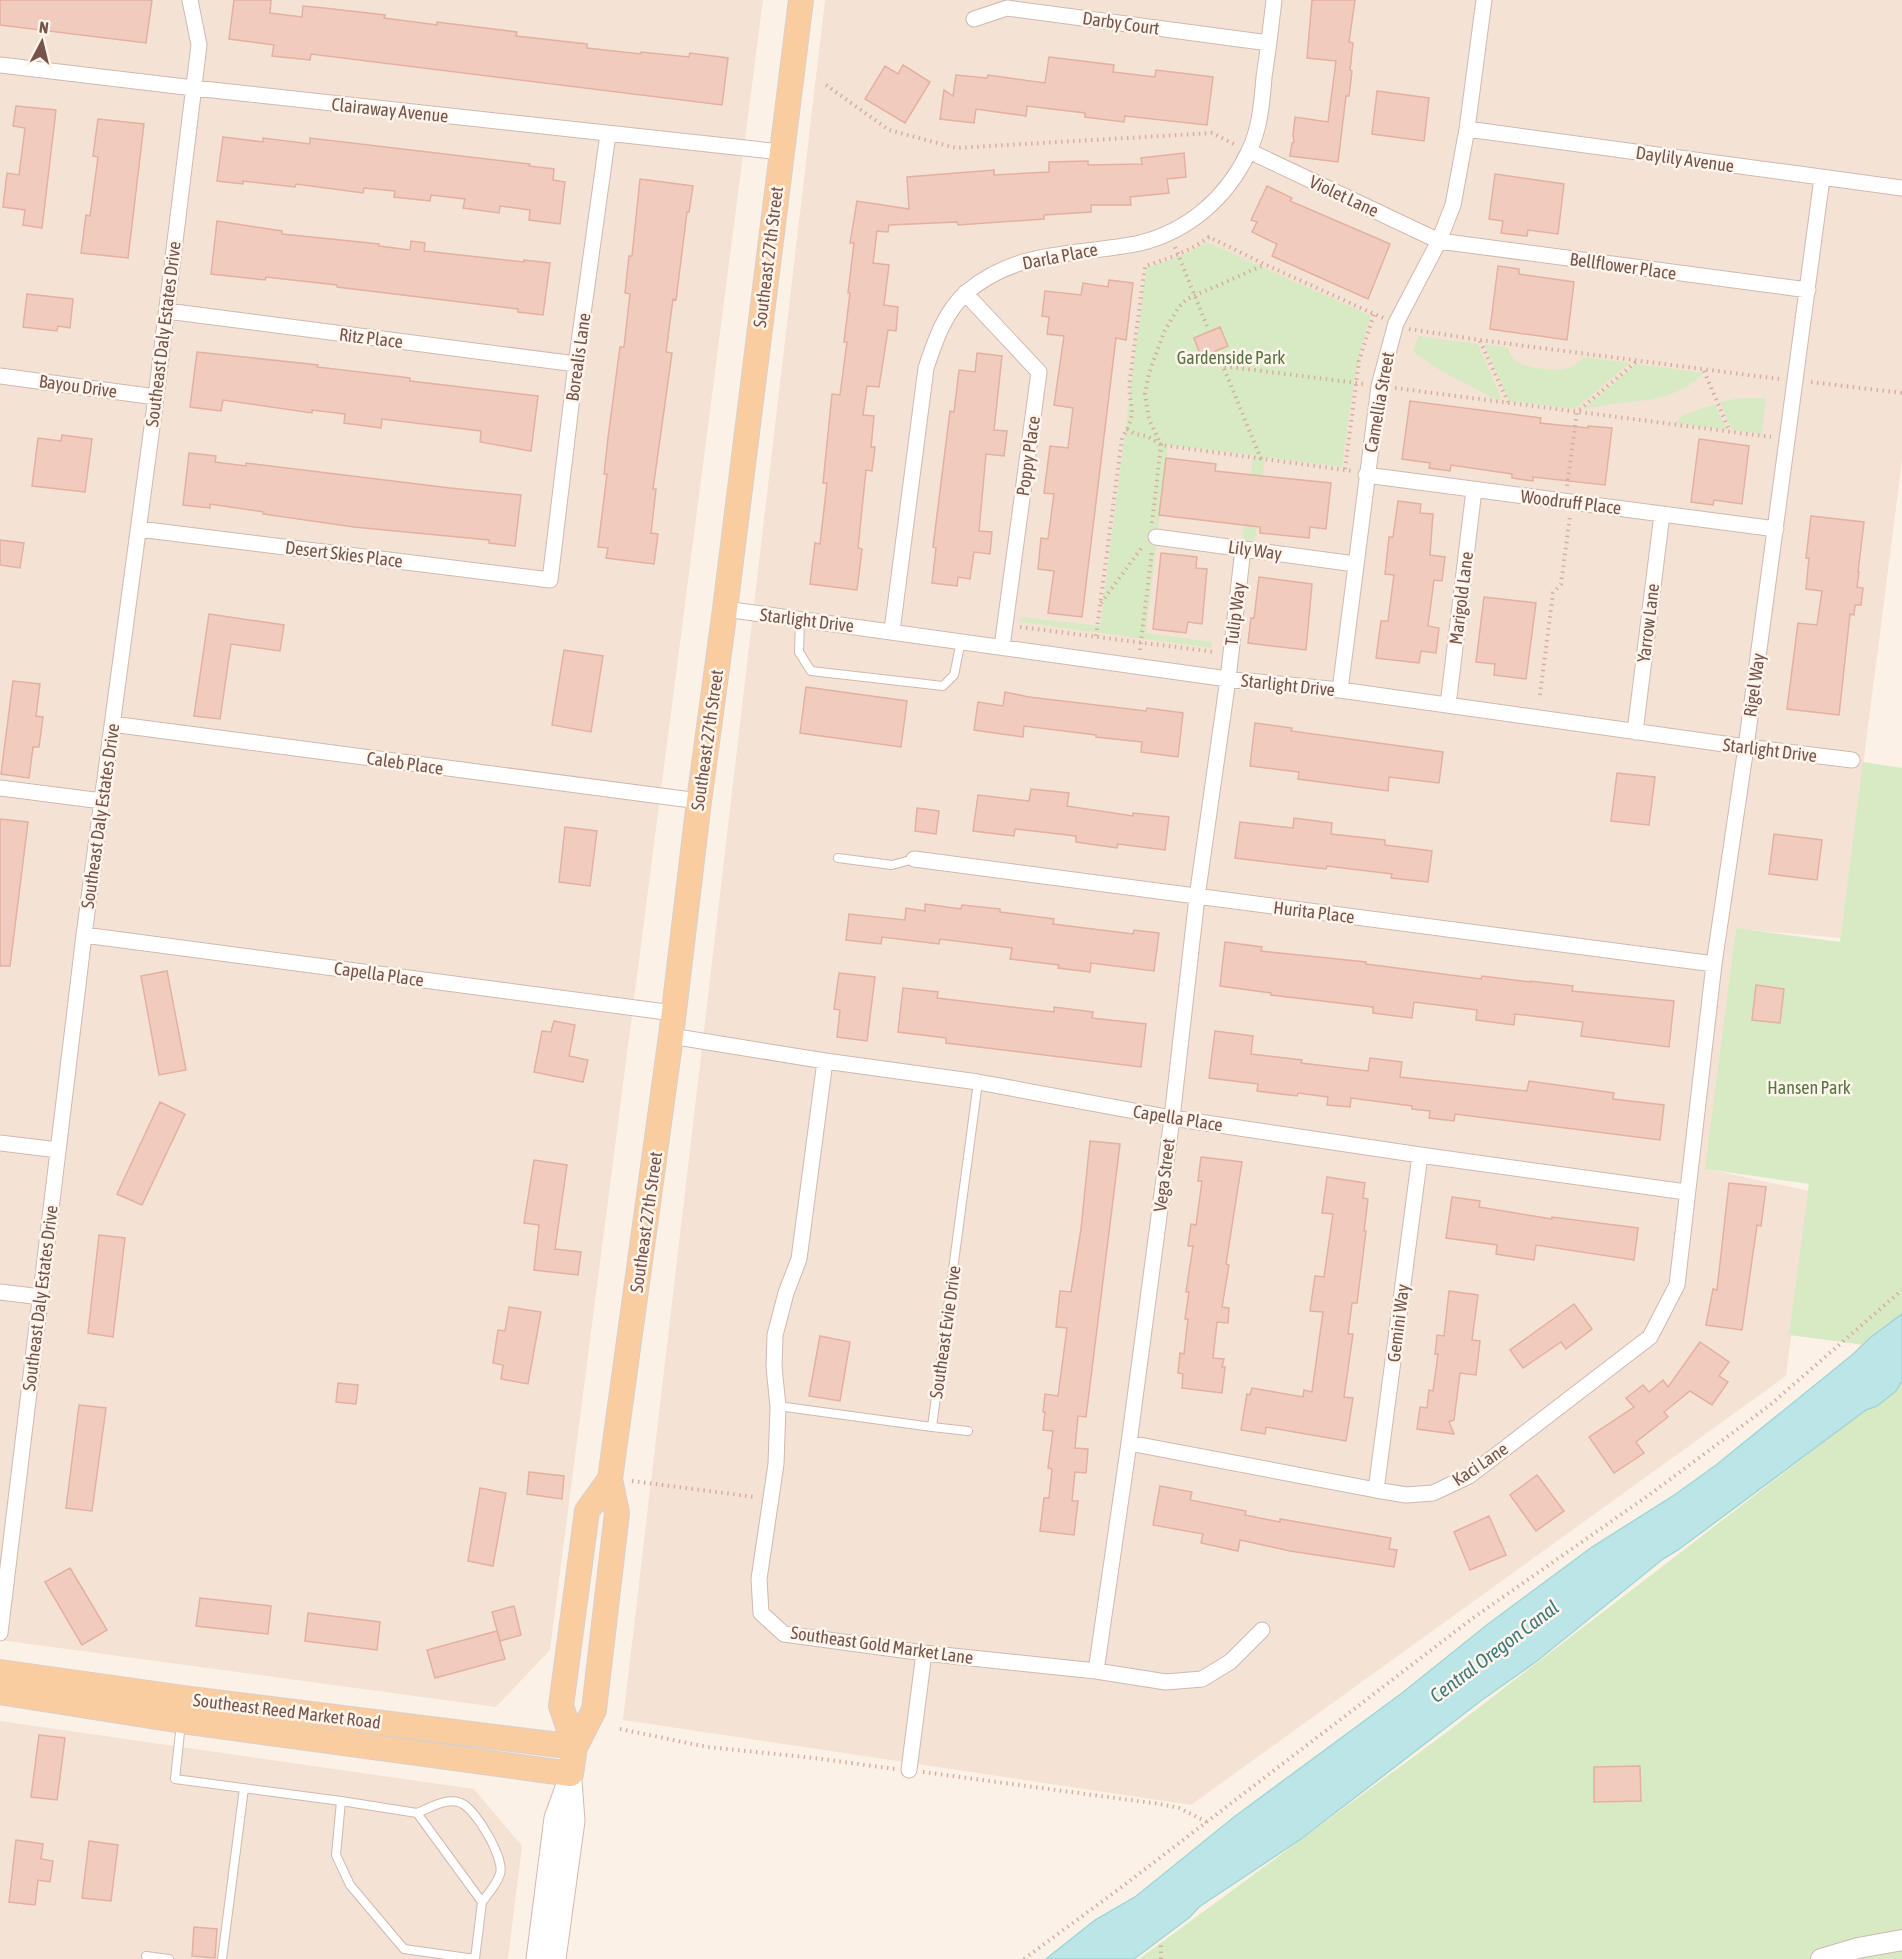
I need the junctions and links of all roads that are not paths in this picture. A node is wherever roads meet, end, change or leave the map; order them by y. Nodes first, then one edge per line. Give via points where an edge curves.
1 (190, 0) edge
2 (801, 0) edge
3 (1274, 0) edge
4 (1484, 0) edge
5 (974, 19) dead end
6 (1269, 43) junction
7 (0, 64) edge
8 (194, 88) junction
9 (1467, 129) junction
10 (609, 134) junction
11 (1249, 151) junction
12 (781, 152) junction
13 (1822, 178) junction
14 (1902, 188) edge
15 (1439, 241) junction
16 (1808, 290) junction
17 (966, 293) junction
18 (167, 311) junction
19 (576, 364) junction
20 (0, 376) edge
21 (156, 397) junction
22 (1366, 475) junction
23 (1474, 490) junction
24 (1662, 514) junction
25 (139, 529) junction
26 (1776, 529) junction
27 (1151, 537) road end
28 (1243, 549) junction
29 (1355, 564) junction
30 (550, 580) joint
31 (725, 609) junction
32 (800, 619) junction
33 (892, 631) junction
34 (962, 641) junction
35 (1002, 646) junction
36 (1228, 679) junction
37 (1340, 690) junction
38 (1448, 705) junction
39 (112, 724) junction
40 (1635, 732) junction
41 (1746, 747) junction
42 (1852, 760) dead end
43 (0, 788) edge
44 (102, 801) junction
45 (699, 801) junction
46 (838, 858) dead end
47 (915, 859) joint
48 (1197, 897) junction
49 (84, 935) junction
50 (1714, 964) junction
51 (672, 1025) junction
52 (825, 1061) junction
53 (978, 1082) junction
54 (1172, 1118) junction
55 (0, 1143) edge
56 (58, 1150) junction
57 (1420, 1155) junction
58 (1686, 1192) junction
59 (0, 1292) edge
60 (40, 1297) junction
61 (778, 1406) junction
62 (932, 1427) junction
63 (968, 1431) dead end
64 (1129, 1443) junction
65 (610, 1479) junction
66 (1376, 1490) junction
67 (1262, 1630) dead end
68 (0, 1633) edge
69 (924, 1653) junction
70 (1096, 1671) junction
71 (0, 1672) edge
72 (0, 1692) edge
73 (183, 1710) junction
74 (575, 1747) junction
75 (909, 1770) dead end
76 (571, 1774) junction
77 (244, 1788) junction
78 (341, 1801) junction
79 (417, 1813) junction
80 (482, 1902) junction
81 (1902, 1940) edge
82 (146, 1956) dead end
83 (169, 1959) edge
84 (222, 1959) edge
85 (475, 1959) edge
86 (537, 1959) edge
87 (555, 1959) edge
88 (1821, 1959) edge

1 - 8 street, Southeast Daly Estates Drive via 199,45
2 - 12 main road, Southeast 27th Street
3 - 6 street, Darla Place
4 - 9 street, Camellia Street
5 - 6 street, Darby Court via 1007,8
6 - 11 street, Darla Place via 1260,112
7 - 8 street, Clairaway Avenue
8 - 10 street, Clairaway Avenue
8 - 18 street, Southeast Daly Estates Drive
9 - 13 street, Daylily Avenue
9 - 15 street, Camellia Street via 1453,205
10 - 12 street, Clairaway Avenue
10 - 19 street, Borealis Lane
11 - 15 street, Violet Lane
11 - 17 street, Darla Place via 1234,178 1212,204 1168,233 1141,242 1051,254 1010,267
12 - 31 main road, Southeast 27th Street
13 - 14 street, Daylily Avenue
13 - 16 street, Rigel Way
15 - 16 street, Bellflower Place
15 - 22 street, Camellia Street via 1396,323 1378,386
16 - 26 street, Rigel Way
17 - 33 street, Darla Place via 937,336 926,368
17 - 35 street, Poppy Place via 1039,372
18 - 19 street, Ritz Place
18 - 21 street, Southeast Daly Estates Drive
19 - 30 street, Borealis Lane
20 - 21 street, Bayou Drive
21 - 25 street, Southeast Daly Estates Drive
22 - 23 street, Woodruff Place
22 - 29 street, Camellia Street
23 - 24 street, Woodruff Place
23 - 38 street, Marigold Lane
24 - 26 street, Woodruff Place
24 - 40 street, Yarrow Lane
25 - 30 street, Desert Skies Place
25 - 39 street, Southeast Daly Estates Drive
26 - 41 street, Rigel Way
27 - 28 street, Lily Way
28 - 29 street, Lily Way
28 - 36 street, Tulip Way
29 - 37 street, Camellia Street
31 - 32 street, Starlight Drive
31 - 45 main road, Southeast 27th Street
32 - 33 street, Starlight Drive
32 - 34 lane via 799,652 811,671 943,686 954,675
33 - 34 street, Starlight Drive
34 - 35 street, Starlight Drive
35 - 36 street, Starlight Drive
36 - 37 street, Starlight Drive
36 - 48 street, Vega Street
37 - 38 street, Starlight Drive
38 - 40 street, Starlight Drive
39 - 44 street, Southeast Daly Estates Drive
39 - 45 street, Caleb Place
40 - 41 street, Starlight Drive
41 - 42 street, Starlight Drive
41 - 50 street, Rigel Way
43 - 44 street
44 - 49 street, Southeast Daly Estates Drive
45 - 51 main road, Southeast 27th Street
46 - 47 lane via 892,865
47 - 48 street, Hurita Place
48 - 50 street, Hurita Place
48 - 54 street, Vega Street
49 - 51 street, Capella Place
49 - 56 street, Southeast Daly Estates Drive
50 - 58 street, Rigel Way
51 - 52 street, Capella Place
51 - 65 main road, Southeast 27th Street
52 - 53 street, Capella Place
52 - 61 street, Southeast Gold Market Lane via 799,1259 775,1335
53 - 54 street, Capella Place
53 - 62 lane, Southeast Evie Drive
54 - 57 street, Capella Place
54 - 64 street, Vega Street
55 - 56 street
56 - 60 street, Southeast Daly Estates Drive
57 - 58 street, Capella Place
57 - 66 street, Gemini Way
58 - 66 street, Kaci Lane via 1677,1285 1650,1337 1468,1476 1433,1493 1406,1495
59 - 60 street
60 - 68 street, Southeast Daly Estates Drive
61 - 62 lane
61 - 69 street, Southeast Gold Market Lane via 776,1464 759,1579 761,1614 784,1634
62 - 63 lane
64 - 66 street, Kaci Lane
64 - 70 street, Vega Street
65 - 74 main road, Southeast 27th Street via 617,1513 594,1710
65 - 74 main road, Southeast 27th Street via 587,1511 561,1706
67 - 70 street, Southeast Gold Market Lane via 1230,1662 1202,1679 1166,1682
69 - 70 street, Southeast Gold Market Lane
69 - 75 street
71 - 73 main road, Southeast Reed Market Road
72 - 73 main road, Southeast Reed Market Road
73 - 74 main road, Southeast Reed Market Road
73 - 76 main road, Southeast Reed Market Road
73 - 77 lane via 175,1779
74 - 76 main road, Southeast 27th Street
76 - 86 main road, Southeast 27th Street via 555,1818
76 - 87 main road, Southeast 27th Street via 574,1821
77 - 78 lane
77 - 84 lane
78 - 79 lane
78 - 85 lane via 336,1855 350,1885 404,1948
79 - 80 lane
79 - 80 lane via 450,1801 469,1807 501,1862 500,1875
80 - 85 lane
81 - 88 street
82 - 83 lane

